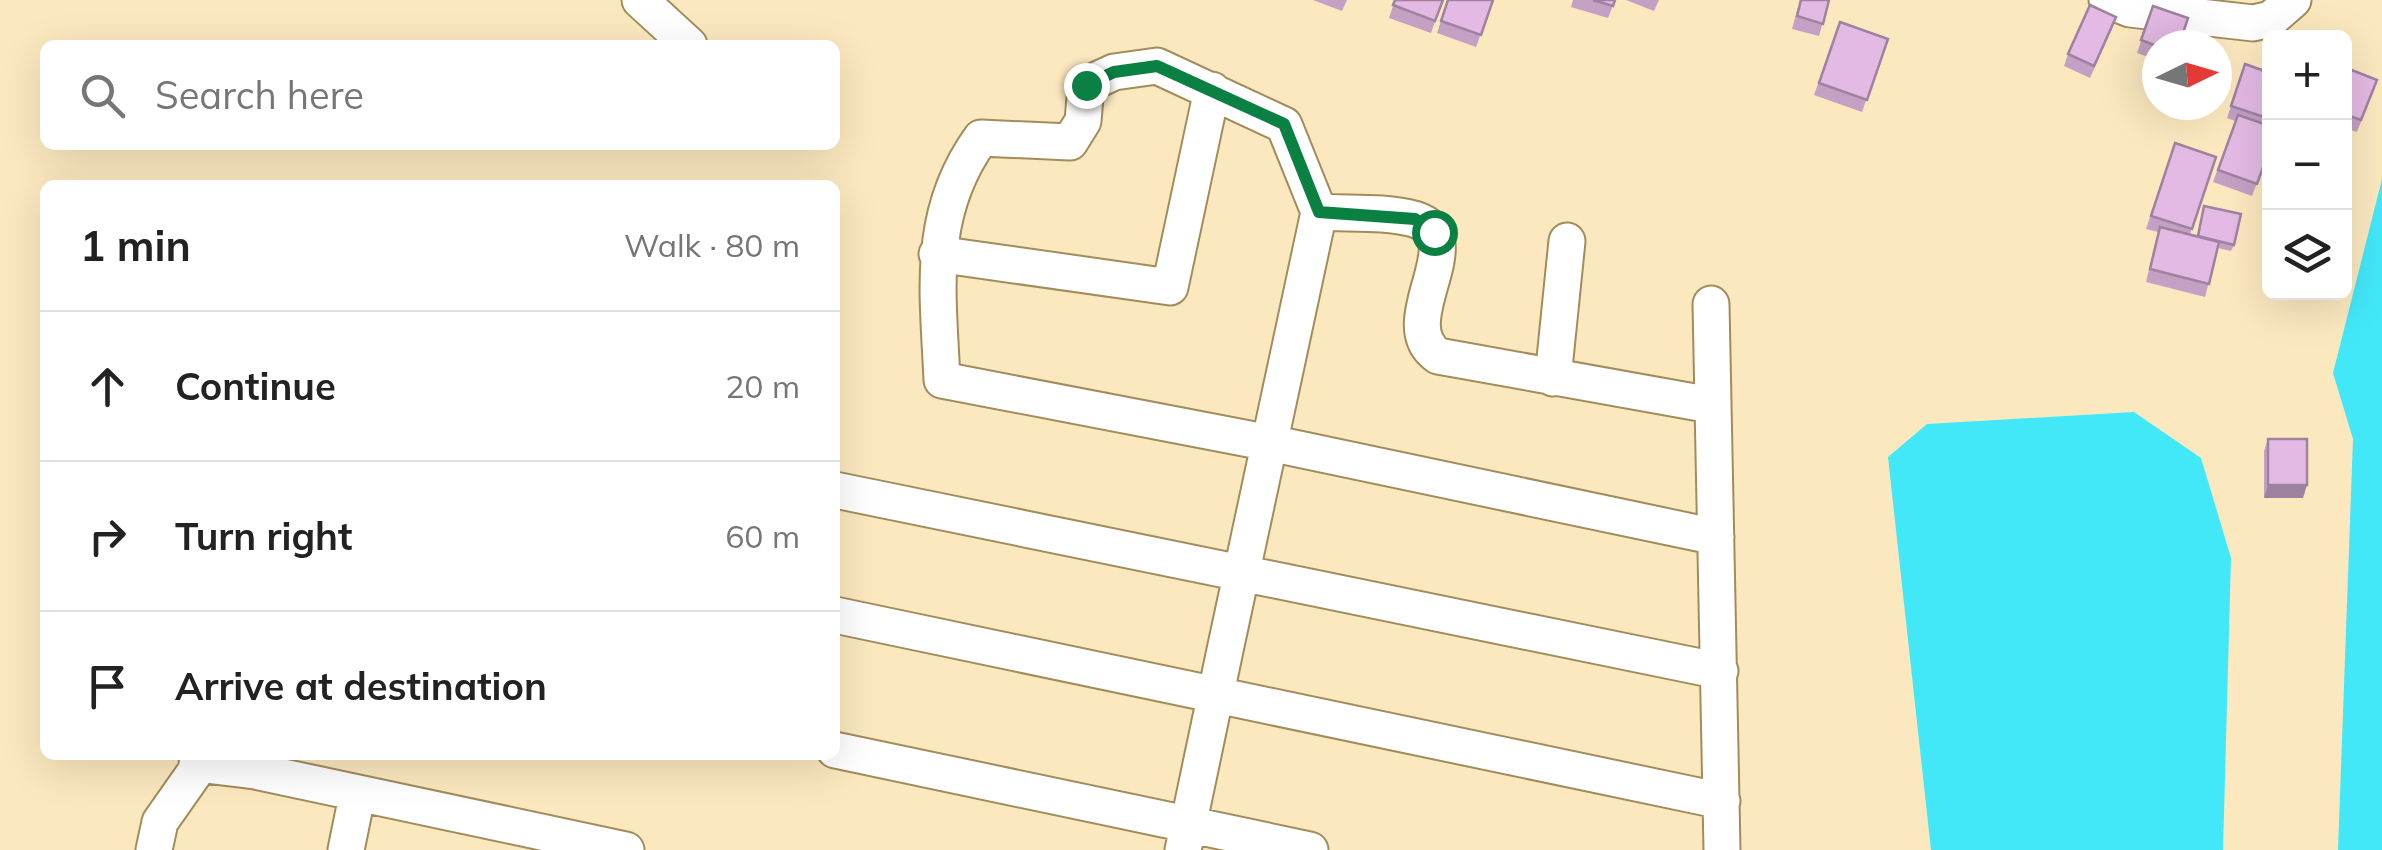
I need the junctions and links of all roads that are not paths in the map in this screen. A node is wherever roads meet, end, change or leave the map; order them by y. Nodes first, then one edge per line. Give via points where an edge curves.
1 (640, 0) edge
2 (2106, 0) edge
3 (2293, 0) edge
4 (684, 40) edge
5 (1212, 90) junction
6 (1319, 212) junction
7 (1567, 241) dead end
8 (936, 254) junction
9 (1711, 304) dead end
10 (1553, 378) junction
11 (1710, 405) junction
12 (1270, 443) junction
13 (840, 491) edge
14 (1716, 537) junction
15 (1241, 572) junction
16 (840, 616) edge
17 (1720, 671) junction
18 (1216, 692) junction
19 (840, 751) edge
20 (202, 760) edge
21 (357, 796) junction
22 (1722, 801) junction
23 (473, 836) edge
24 (1186, 837) edge
25 (608, 848) edge
26 (154, 850) edge
27 (346, 850) edge
28 (1310, 850) edge
29 (1722, 850) edge

1 - 4 street
2 - 3 street via 2130,9 2253,23 2271,19
5 - 6 street via 1284,124
5 - 8 street via 1157,66 1114,72 1086,85 1083,122 1070,142 981,138 957,171
5 - 8 street via 1170,286
6 - 10 street via 1415,219 1434,232 1439,247 1420,331 1424,346 1438,356
6 - 12 street
7 - 10 street
8 - 12 street via 942,380
9 - 11 street
10 - 11 street
11 - 14 street
12 - 14 street
12 - 15 street
13 - 15 street
14 - 17 street
15 - 17 street
15 - 18 street
16 - 18 street
17 - 22 street
18 - 22 street
18 - 24 street
19 - 24 street
20 - 21 street
20 - 26 street via 160,822
21 - 23 street
21 - 27 street
22 - 29 street
23 - 25 street
24 - 28 street

